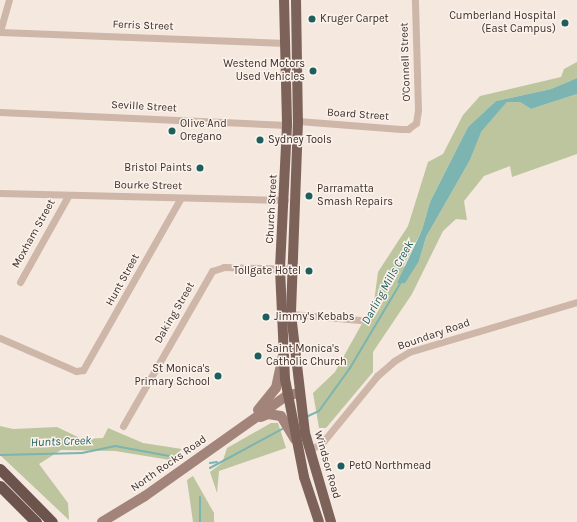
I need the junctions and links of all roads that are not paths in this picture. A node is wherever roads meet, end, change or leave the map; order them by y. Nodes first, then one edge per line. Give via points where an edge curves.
1 (9, 0) edge
2 (284, 0) edge
3 (296, 0) edge
4 (414, 0) edge
5 (2, 16) edge
6 (0, 31) edge
7 (285, 43) junction
8 (0, 112) edge
9 (298, 121) junction
10 (416, 123) joint
11 (287, 125) junction
12 (0, 193) edge
13 (68, 196) junction
14 (180, 198) junction
15 (290, 200) junction
16 (286, 269) junction
17 (20, 282) dead end
18 (577, 302) edge
19 (291, 314) junction
20 (360, 320) dead end
21 (0, 338) edge
22 (284, 351) junction
23 (298, 393) junction
24 (286, 396) junction
25 (302, 414) joint
26 (288, 421) junction
27 (248, 423) junction
28 (123, 426) dead end
29 (309, 450) junction
30 (0, 469) edge
31 (0, 486) edge
32 (36, 522) edge
33 (52, 522) edge
34 (102, 522) edge
35 (319, 522) edge
36 (331, 522) edge

1 - 5 street
2 - 7 main road, Church Street
3 - 9 main road, Church Street
4 - 10 street, O'Connell Street via 418,110
5 - 6 street
6 - 7 street, Ferris Street
7 - 11 main road, Church Street
8 - 11 street, Seville Street
9 - 10 street, Board Street via 401,129 408,129
9 - 15 main road, Church Street
11 - 15 main road, Church Street
12 - 13 street, Bourke Street
13 - 14 street, Bourke Street
13 - 17 street, Moxham Street
14 - 15 street, Bourke Street
14 - 21 street, Hunt Street via 83,370 76,371
15 - 16 main road, Church Street
16 - 19 main road, Church Street
16 - 22 main road, Church Street
16 - 28 street, Daking Street via 224,267 212,271
18 - 29 street, Boundary Road via 424,348 394,361 377,376 322,443
19 - 20 street
19 - 23 main road, Church Street
22 - 24 main road, Church Street
22 - 27 main road, North Rocks Road via 276,388
23 - 24 main road, North Rocks Road
23 - 25 main road, Church Street
24 - 26 main road, Church Street
24 - 27 main road, North Rocks Road
25 - 29 main road, Windsor Road
26 - 27 main road via 273,414
26 - 35 main road
27 - 34 main road, North Rocks Road via 145,496
29 - 36 main road, Windsor Road
30 - 33 highway
31 - 32 highway

